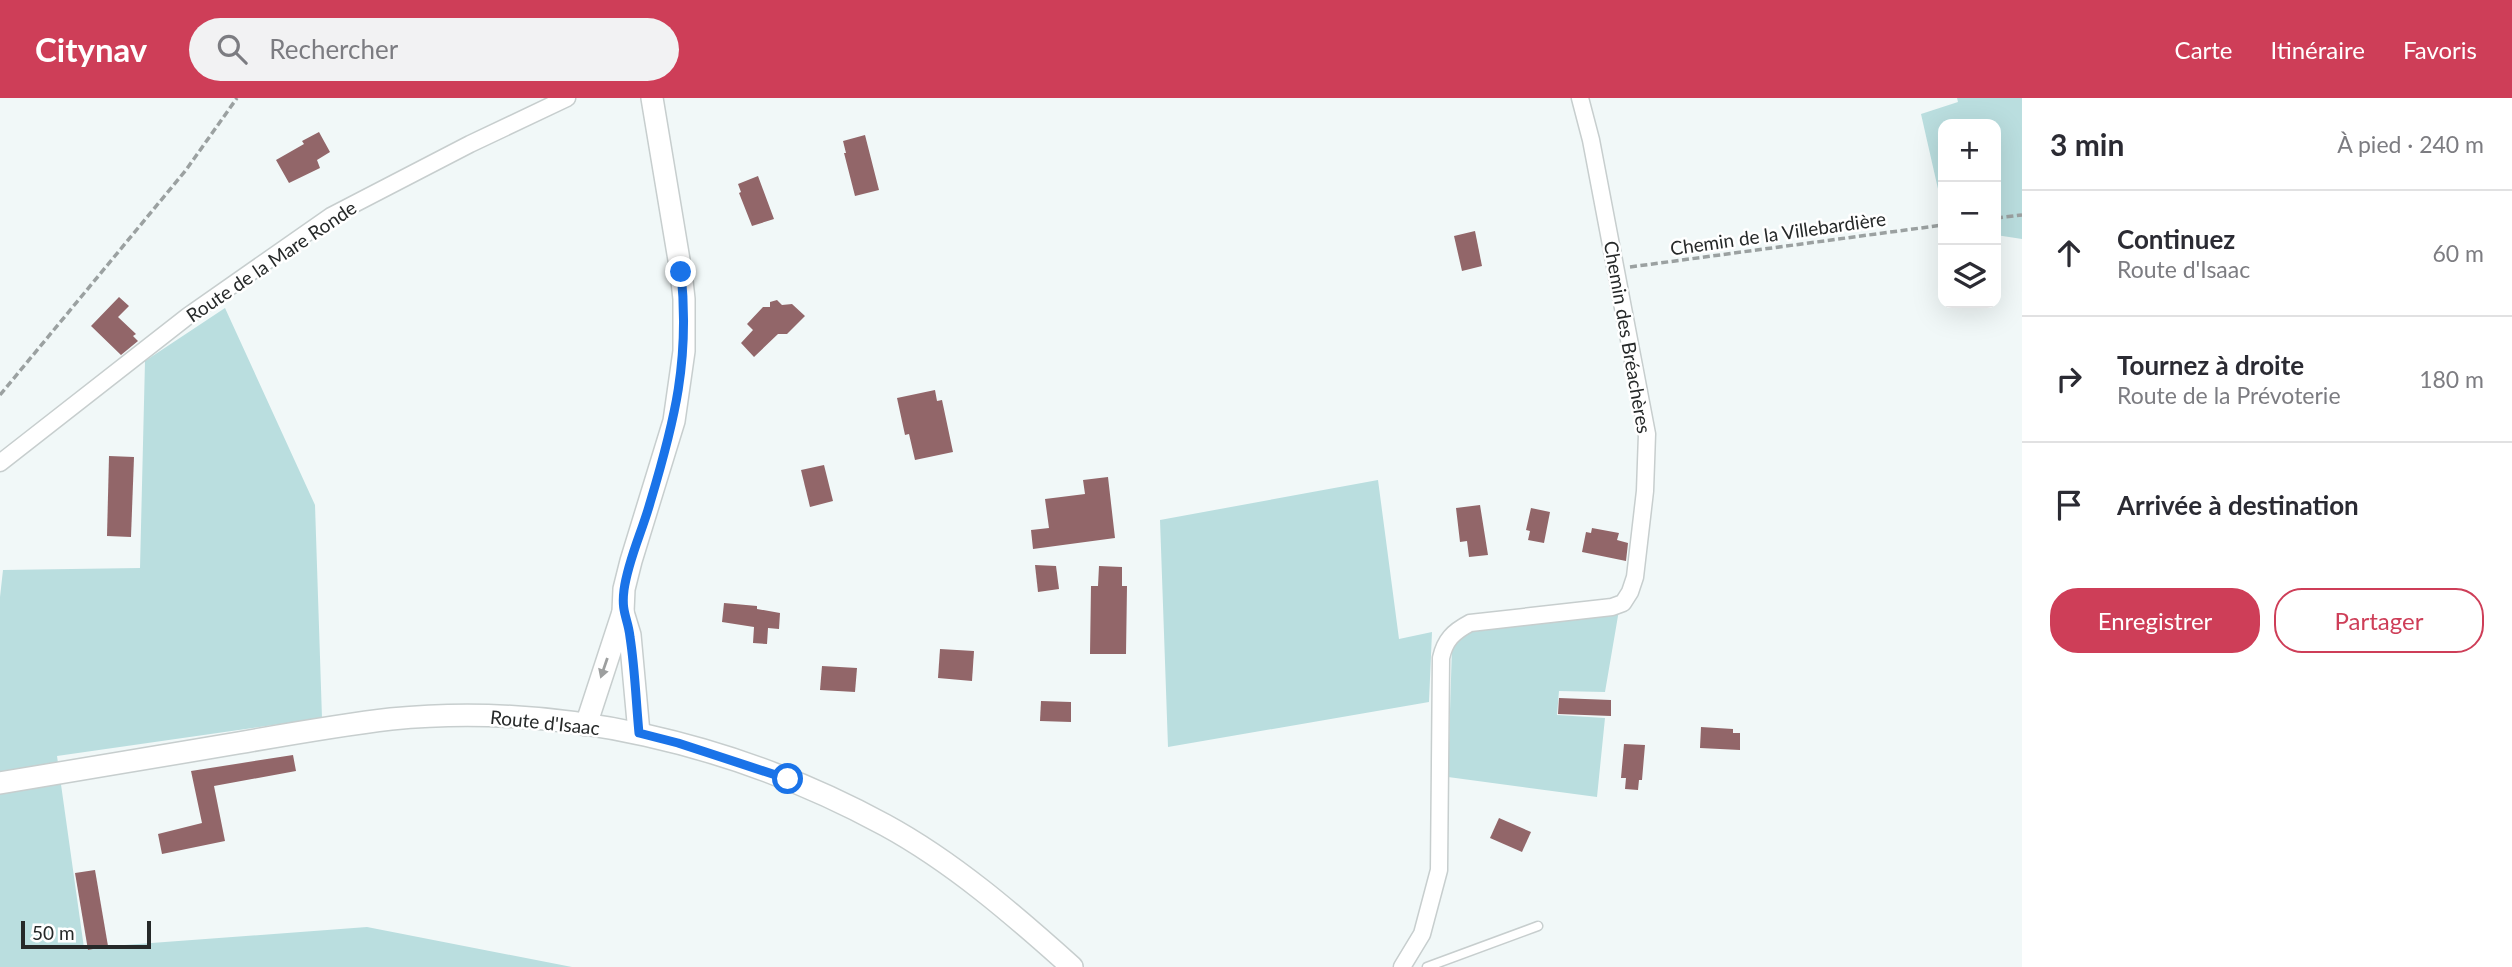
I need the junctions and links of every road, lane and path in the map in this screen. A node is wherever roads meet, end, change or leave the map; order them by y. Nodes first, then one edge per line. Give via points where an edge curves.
1 (237, 98) edge
2 (567, 98) edge
3 (652, 98) edge
4 (1580, 98) edge
5 (2022, 215) edge
6 (2001, 217) edge
7 (1938, 226) edge
8 (1616, 269) junction
9 (0, 395) edge
10 (0, 463) edge
11 (623, 612) junction
12 (586, 725) junction
13 (639, 733) junction
14 (0, 783) edge
15 (1538, 926) dead end
16 (1072, 967) edge
17 (1402, 967) edge
18 (1427, 967) edge

1 - 9 path via 186,170
2 - 10 street, Route de la Mare Ronde via 331,216 188,316
3 - 11 street via 681,272 684,351 674,421 631,561
4 - 8 street, Chemin des Bréachères
5 - 6 path
7 - 8 path, Chemin de la Villebardière
8 - 17 street, Chemin des Bréachères via 1647,434 1635,577 1623,603 1612,607 1470,623 1451,635 1444,646 1439,870 1422,934
11 -> 12 street
11 - 13 street via 630,635
12 - 13 street, Route d'Isaac
12 - 14 street, Route d'Isaac via 493,716 393,719
13 - 16 street, Route d'Isaac via 752,765 886,825 980,888
15 - 18 lane

